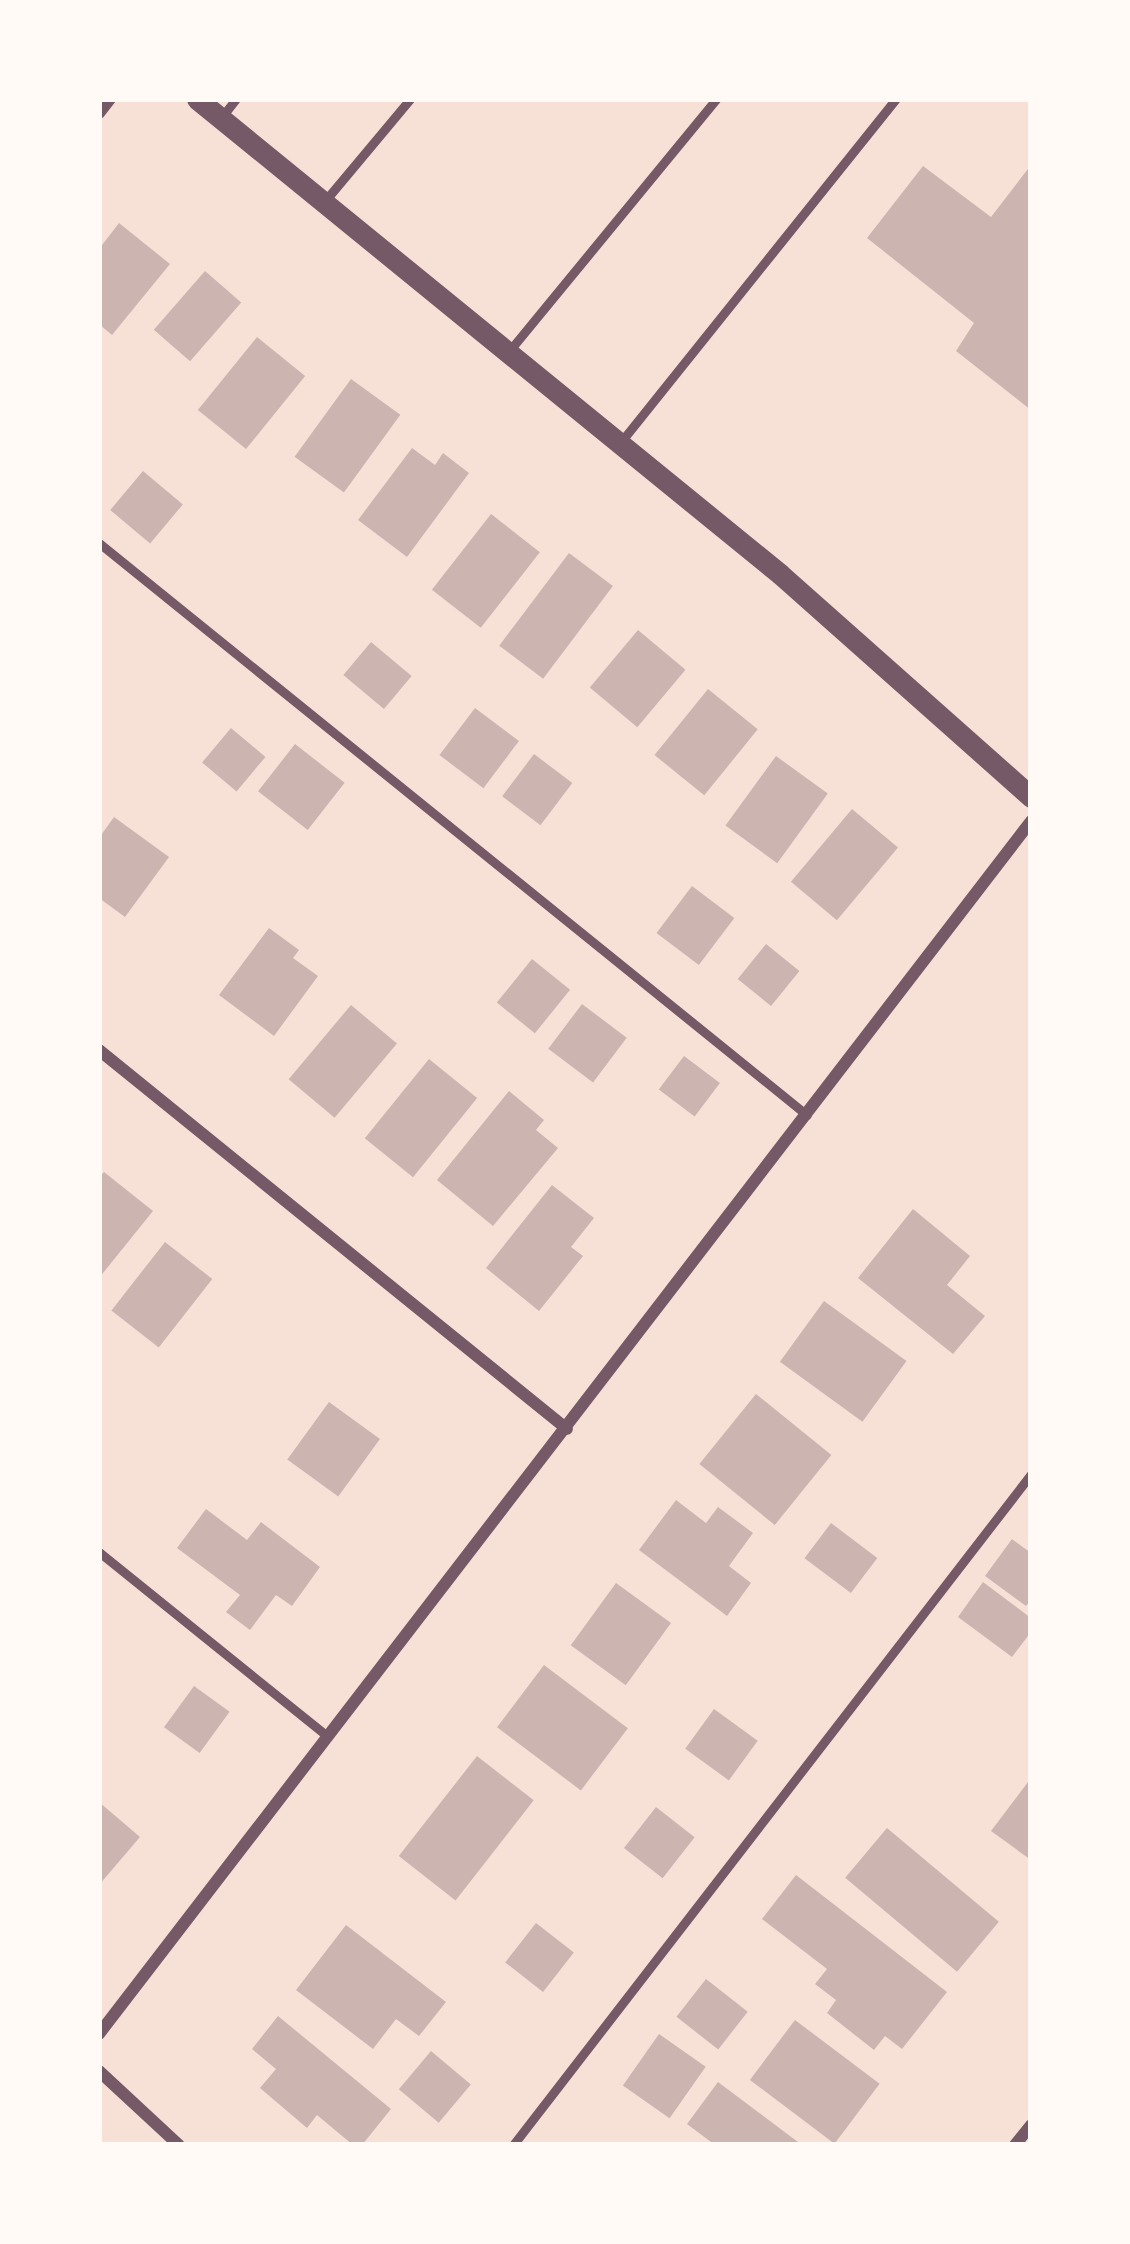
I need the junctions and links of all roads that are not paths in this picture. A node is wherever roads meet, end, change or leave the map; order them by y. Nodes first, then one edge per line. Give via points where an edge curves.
1 (110, 99) edge
2 (197, 99) edge
3 (236, 99) edge
4 (410, 99) edge
5 (716, 99) edge
6 (896, 99) edge
7 (99, 112) edge
8 (220, 118) junction
9 (324, 202) junction
10 (508, 352) junction
11 (620, 443) junction
12 (99, 543) edge
13 (1031, 797) edge
14 (1031, 820) edge
15 (99, 1050) edge
16 (807, 1115) junction
17 (567, 1429) junction
18 (1031, 1474) edge
19 (99, 1552) edge
20 (328, 1738) junction
21 (99, 2034) edge
22 (99, 2071) edge
23 (1031, 2125) edge
24 (179, 2145) edge
25 (513, 2145) edge
26 (1016, 2145) edge

1 - 7 street
2 - 8 street
3 - 8 lane
4 - 9 lane
5 - 10 lane
6 - 11 lane
8 - 9 street
9 - 10 street
10 - 11 street
11 - 13 street
12 - 16 lane
14 - 16 street
15 - 17 street
16 - 17 street
17 - 20 street
18 - 25 lane
19 - 20 lane
20 - 21 street
22 - 24 street
23 - 26 street

